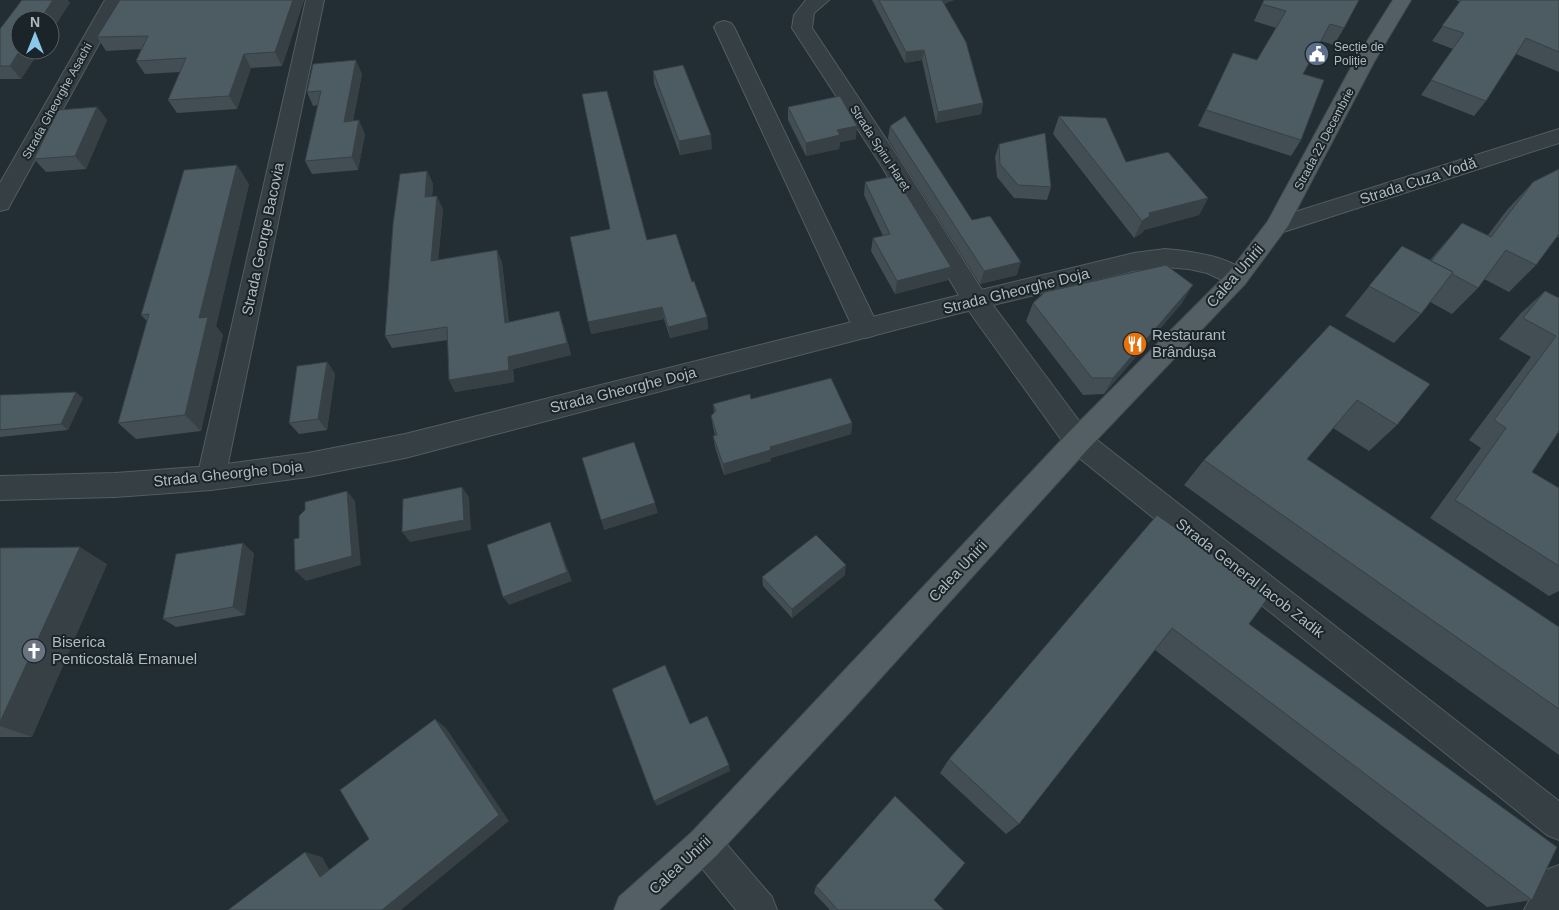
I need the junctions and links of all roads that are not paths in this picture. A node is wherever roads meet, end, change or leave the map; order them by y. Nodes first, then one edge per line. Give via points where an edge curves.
1 (114, 0) edge
2 (315, 0) edge
3 (820, 0) edge
4 (1402, 0) edge
5 (724, 27) dead end
6 (1559, 136) edge
7 (0, 203) edge
8 (1277, 226) junction
9 (1237, 278) junction
10 (975, 300) junction
11 (866, 328) junction
12 (1078, 441) junction
13 (211, 478) junction
14 (0, 488) edge
15 (1559, 823) edge
16 (704, 844) junction
17 (1559, 883) edge
18 (632, 910) edge
19 (759, 910) edge
20 (1542, 910) edge

1 - 7 street, Strada Gheorghe Asachi
2 - 13 street, Strada George Bacovia
3 - 10 street, Strada Spiru Haret via 806,10 802,28
4 - 8 main road, Strada 22 Decembrie via 1373,47
5 - 11 street
6 - 8 street, Strada Cuza Vodă
8 - 9 main road, Calea Unirii
9 - 10 street, Strada Gheorghe Doja via 1206,264 1165,258 1134,262
9 - 12 main road, Calea Unirii
10 - 11 street, Strada Gheorghe Doja
10 - 12 street, Strada General Iacob Zadik
11 - 13 street, Strada Gheorghe Doja via 405,446 308,465
12 - 15 street, Strada General Iacob Zadik
12 - 16 main road, Calea Unirii
13 - 14 street, Strada Gheorghe Doja
16 - 18 main road, Calea Unirii
16 - 19 street
17 - 20 street

